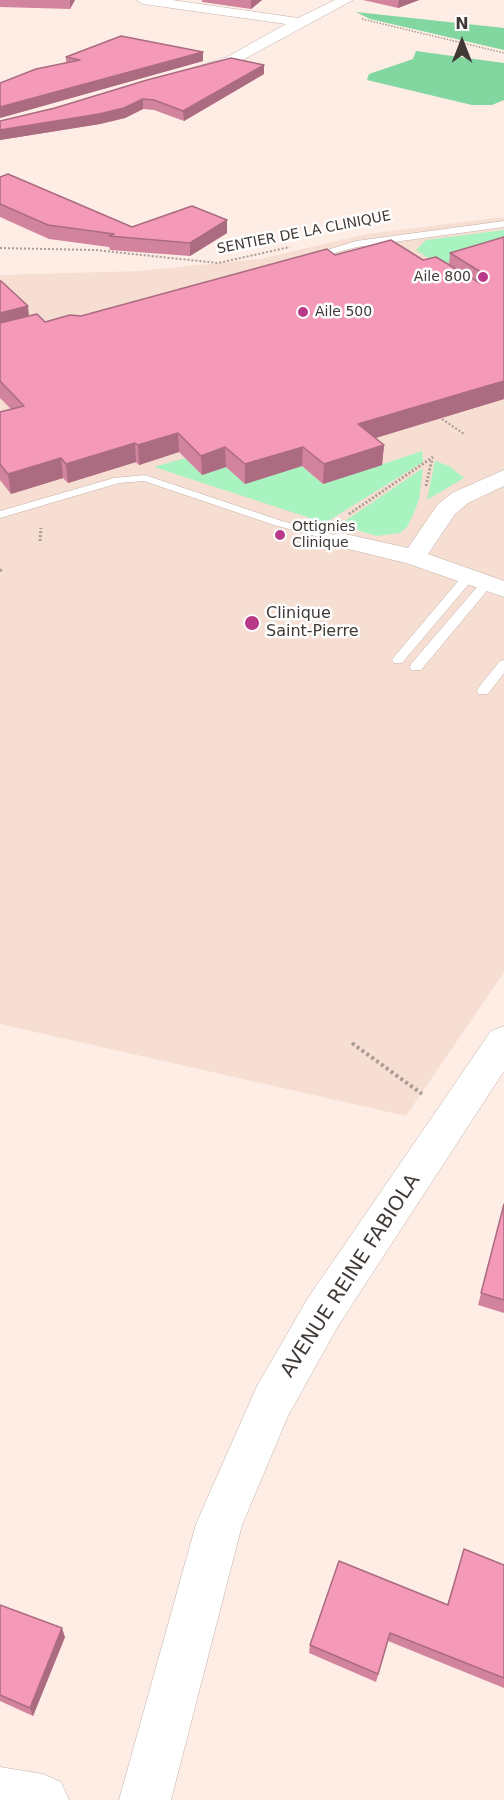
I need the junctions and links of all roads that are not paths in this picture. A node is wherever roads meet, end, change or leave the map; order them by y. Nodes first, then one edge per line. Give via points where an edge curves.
1 (143, 0) edge
2 (346, 0) edge
3 (300, 22) junction
4 (176, 76) edge
5 (504, 225) edge
6 (303, 258) edge
7 (504, 477) edge
8 (0, 516) edge
9 (341, 540) joint
10 (414, 557) junction
11 (487, 583) edge
12 (398, 660) dead end
13 (504, 664) edge
14 (416, 667) dead end
15 (483, 691) dead end
16 (504, 1041) edge
17 (0, 1793) edge
18 (44, 1800) edge
19 (146, 1800) edge

1 - 3 street
2 - 3 street
3 - 4 street via 232,60
5 - 6 lane via 356,244
7 - 10 street via 446,509
8 - 9 lane via 118,480 145,478
9 - 10 street
10 - 11 street
11 - 12 lane
11 - 14 lane
13 - 15 lane
16 - 19 street, AVENUE REINE FABIOLA via 323,1312 272,1401 219,1524
17 - 18 street

